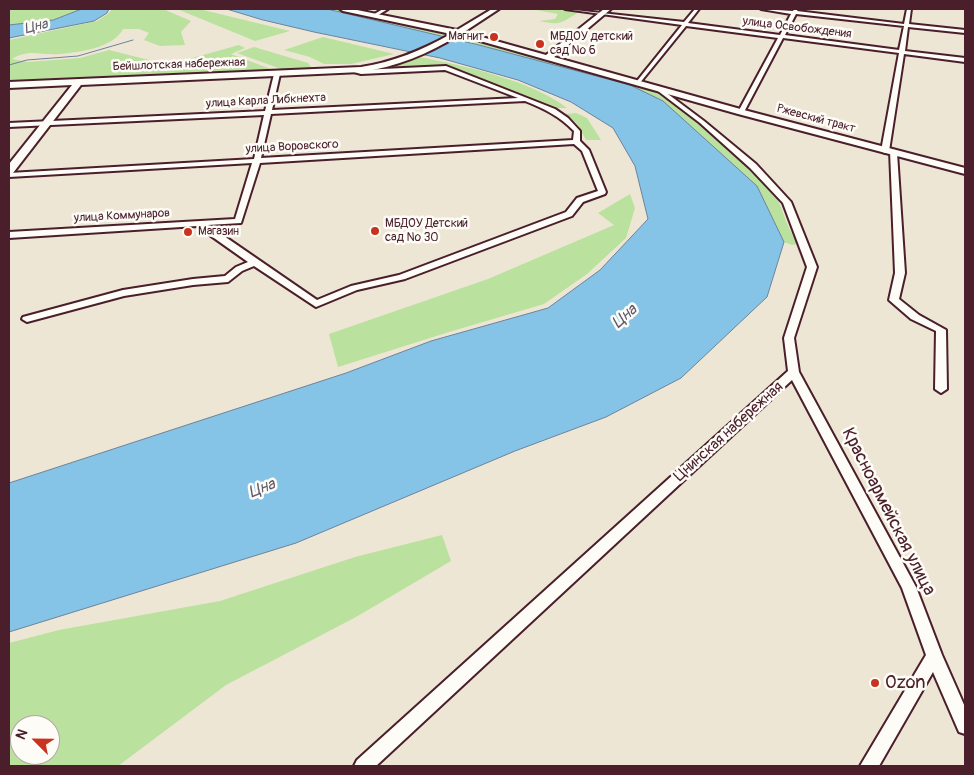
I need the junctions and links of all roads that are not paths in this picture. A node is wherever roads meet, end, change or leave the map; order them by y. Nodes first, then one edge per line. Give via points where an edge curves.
1 (342, 9) edge
2 (386, 9) edge
3 (496, 9) edge
4 (566, 9) edge
5 (697, 9) edge
6 (763, 9) edge
7 (908, 9) edge
8 (796, 10) edge
9 (605, 11) edge
10 (372, 16) junction
11 (684, 24) junction
12 (907, 25) junction
13 (965, 32) edge
14 (455, 35) junction
15 (783, 36) junction
16 (902, 52) junction
17 (549, 57) junction
18 (965, 60) edge
19 (350, 70) junction
20 (278, 74) junction
21 (79, 82) junction
22 (638, 82) junction
23 (9, 85) edge
24 (660, 90) junction
25 (524, 100) junction
26 (268, 112) junction
27 (741, 112) junction
28 (46, 124) junction
29 (9, 125) edge
30 (576, 142) junction
31 (889, 152) junction
32 (257, 160) junction
33 (9, 171) edge
34 (965, 171) edge
35 (9, 175) edge
36 (200, 224) junction
37 (9, 235) edge
38 (255, 262) junction
39 (28, 319) dead end
40 (794, 372) junction
41 (941, 389) dead end
42 (934, 656) junction
43 (965, 726) edge
44 (363, 766) edge
45 (869, 766) edge

1 - 10 street, Цнинская набережная
2 - 10 street
3 - 14 street, Бейшлотская набережная
4 - 9 street, улица Освобождения
5 - 11 street
6 - 8 street
7 - 12 street
8 - 12 street
8 - 15 street
9 - 11 street, улица Освобождения
9 - 17 main road
10 - 14 street, Цнинская набережная
11 - 15 street, улица Освобождения
11 - 22 street
12 - 13 street
12 - 16 street
14 - 17 main road, Цнинская набережная
14 - 19 street, Бейшлотская набережная via 395,63
15 - 16 street, улица Освобождения
15 - 27 street
16 - 18 street, улица Освобождения
16 - 31 street
17 - 22 main road, Цнинская набережная
19 - 20 street, Бейшлотская набережная
19 - 25 street, Бейшлотская набережная via 446,68
20 - 21 street, Бейшлотская набережная
20 - 26 street
21 - 23 street, Бейшлотская набережная
21 - 28 street
22 - 24 street, Цнинская набережная
24 - 27 street, Ржевский тракт
24 - 40 street, Цнинская набережная via 746,160 787,202 812,267 789,338
25 - 26 street, улица Карла Либкнехта
25 - 30 street, Бейшлотская набережная via 553,110 566,119 576,131
26 - 28 street, улица Карла Либкнехта
26 - 32 street
27 - 31 street, Ржевский тракт
28 - 29 street, улица Карла Либкнехта
28 - 33 street
30 - 32 street, улица Воровского
30 - 38 street, Бейшлотская набережная via 585,150 602,192 580,200 569,214 402,277 354,288 316,304
31 - 34 street, Ржевский тракт
31 - 41 street via 900,273 894,300 941,330
32 - 35 street, улица Воровского
32 - 36 street, улица Коммунаров via 238,221
36 - 37 street, улица Коммунаров
36 - 38 street
38 - 39 street via 239,269 228,279 123,293
40 - 42 street, Красноармейская улица via 909,587
40 - 44 street, Цнинская набережная
42 - 43 street, Красноармейская улица
42 - 45 street

